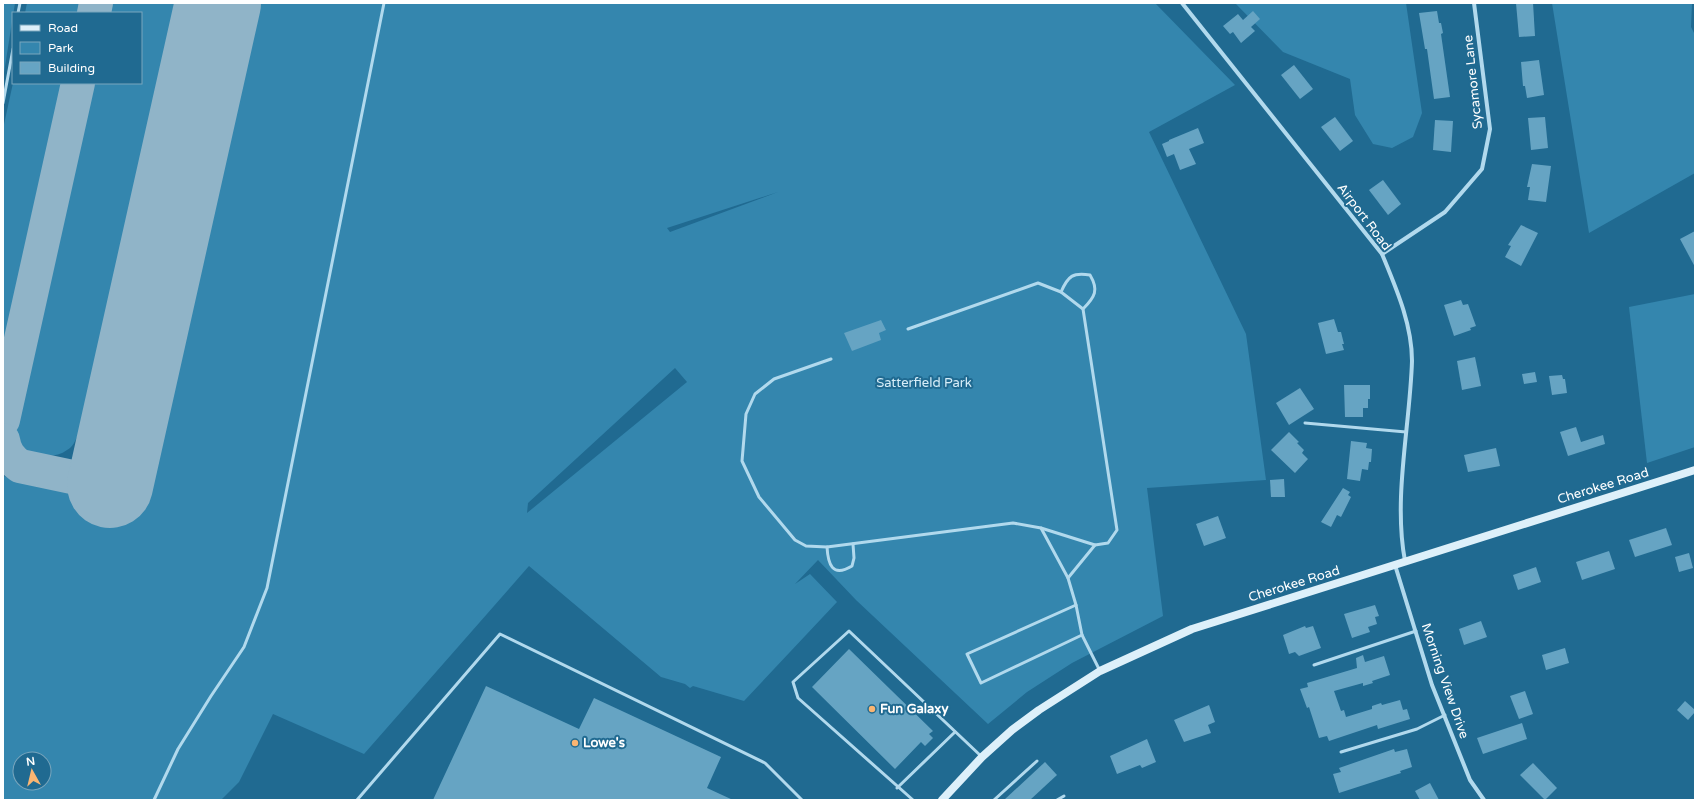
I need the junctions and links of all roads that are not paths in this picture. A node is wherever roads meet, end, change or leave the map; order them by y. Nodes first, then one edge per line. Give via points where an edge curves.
1 (384, 3) edge
2 (1182, 3) edge
3 (1474, 3) edge
4 (12, 54) edge
5 (3, 103) edge
6 (1382, 254) junction
7 (1061, 292) junction
8 (1084, 309) junction
9 (908, 329) dead end
10 (831, 359) dead end
11 (1305, 423) dead end
12 (1406, 432) junction
13 (1695, 470) edge
14 (1040, 528) junction
15 (853, 544) junction
16 (1095, 545) junction
17 (827, 547) junction
18 (1405, 561) junction
19 (1395, 565) junction
20 (1068, 578) junction
21 (1076, 605) junction
22 (1416, 631) junction
23 (1082, 635) junction
24 (1314, 665) dead end
25 (1100, 671) junction
26 (1444, 715) junction
27 (955, 732) junction
28 (1341, 752) dead end
29 (982, 757) junction
30 (1037, 762) dead end
31 (897, 788) junction
32 (1064, 796) dead end
33 (154, 800) edge
34 (357, 800) edge
35 (802, 800) edge
36 (913, 800) edge
37 (942, 800) edge
38 (994, 800) edge
39 (1056, 800) edge
40 (1484, 800) edge

1 - 33 lane via 267,588 244,647 178,749
2 - 6 street, Airport Road
3 - 6 street, Sycamore Lane via 1490,129 1482,170 1445,212
4 - 5 lane
6 - 12 street, Airport Road via 1408,327 1412,361
7 - 8 lane
7 - 8 lane via 1070,276 1080,273 1090,276 1096,292
7 - 9 lane via 1038,283
8 - 16 lane via 1117,530 1108,543
10 - 17 lane via 774,379 755,394 746,414 742,461 759,497 795,540 806,546
11 - 12 lane
12 - 18 street, Airport Road via 1401,513
13 - 18 main road, Cherokee Road
14 - 15 lane via 1013,524
14 - 16 lane
14 - 20 lane
15 - 17 lane
15 - 17 lane via 852,566 846,570 837,571 831,568
16 - 20 lane
18 - 19 main road, Cherokee Road
19 - 22 street, Morning View Drive
19 - 25 main road, Cherokee Road via 1192,629
20 - 21 lane
21 - 23 lane
21 - 23 lane via 967,654 981,683
22 - 24 lane
22 - 26 street, Morning View Drive
23 - 25 lane
25 - 29 main road, Cherokee Road via 1039,710
26 - 28 lane via 1417,729
26 - 40 street, Morning View Drive via 1470,780
27 - 29 lane
27 - 31 lane
27 - 31 lane via 848,631 793,682 798,698
29 - 37 main road, Cherokee Road
30 - 38 lane
31 - 36 lane
32 - 39 lane
34 - 35 lane via 500,634 765,763

